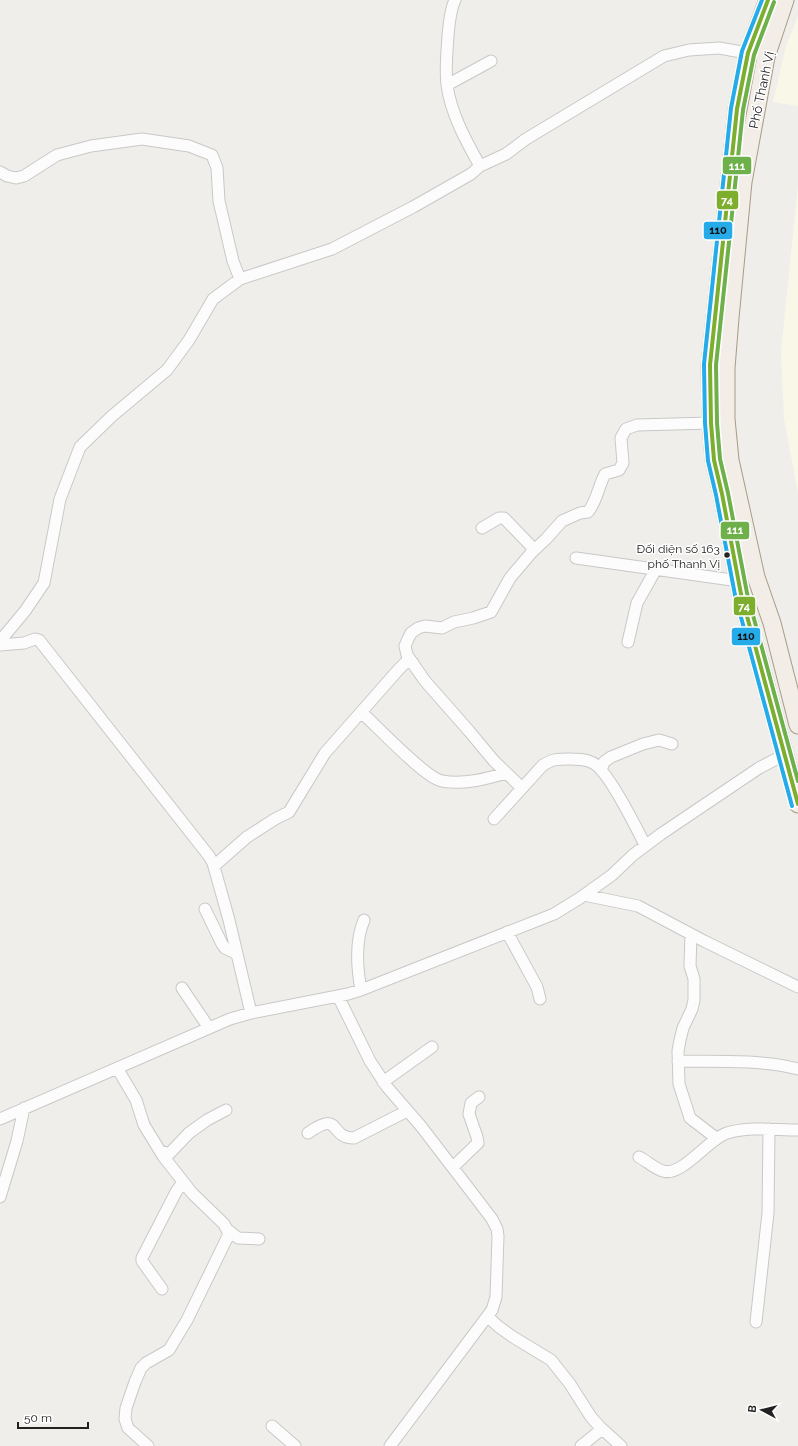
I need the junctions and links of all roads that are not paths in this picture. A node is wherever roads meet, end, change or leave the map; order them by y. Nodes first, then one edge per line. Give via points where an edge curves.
1 (454, 0) edge
2 (778, 1) edge
3 (748, 54) junction
4 (766, 57) junction
5 (490, 61) dead end
6 (447, 85) junction
7 (480, 166) junction
8 (0, 172) edge
9 (240, 279) junction
10 (711, 423) junction
11 (482, 528) dead end
12 (532, 552) junction
13 (576, 558) dead end
14 (656, 569) junction
15 (739, 581) junction
16 (0, 641) edge
17 (628, 642) dead end
18 (0, 645) edge
19 (413, 663) junction
20 (361, 712) junction
21 (798, 725) edge
22 (672, 744) dead end
23 (784, 755) junction
24 (601, 770) junction
25 (506, 773) junction
26 (522, 788) junction
27 (798, 804) edge
28 (494, 819) dead end
29 (645, 845) junction
30 (214, 866) junction
31 (584, 895) junction
32 (205, 909) dead end
33 (364, 920) dead end
34 (507, 932) junction
35 (691, 934) junction
36 (237, 954) junction
37 (798, 987) edge
38 (182, 988) dead end
39 (361, 990) junction
40 (338, 996) junction
41 (540, 999) dead end
42 (251, 1013) junction
43 (209, 1028) junction
44 (432, 1047) dead end
45 (678, 1061) junction
46 (117, 1068) junction
47 (798, 1069) edge
48 (383, 1082) junction
49 (479, 1097) dead end
50 (24, 1108) junction
51 (226, 1110) dead end
52 (407, 1111) junction
53 (0, 1119) edge
54 (769, 1130) junction
55 (798, 1130) edge
56 (308, 1133) dead end
57 (716, 1138) junction
58 (160, 1151) junction
59 (640, 1157) dead end
60 (453, 1167) junction
61 (183, 1182) junction
62 (0, 1197) edge
63 (228, 1230) junction
64 (258, 1239) dead end
65 (162, 1289) dead end
66 (488, 1317) junction
67 (756, 1322) dead end
68 (272, 1426) dead end
69 (602, 1429) junction
70 (148, 1446) edge
71 (296, 1446) edge
72 (390, 1446) edge
73 (581, 1446) edge
74 (621, 1446) edge

1 - 6 street via 446,60
2 - 3 main road, Phố Thanh Vị
2 - 4 main road, Phố Thanh Vị
3 - 4 street
3 - 7 street via 719,48 689,50 664,56 506,154
3 - 10 main road, Phố Thanh Vị via 737,109 710,364
4 - 21 main road, Phố Thanh Vị via 744,182 726,368 726,419 729,453 756,577 772,623
5 - 6 street
6 - 7 street via 463,137
7 - 9 street via 471,174 419,204 332,249
8 - 9 street via 16,178 24,176 57,155 91,146 142,139 189,146 212,155 217,168 219,201 233,261
9 - 16 street via 213,299 189,340 167,370 112,416 80,447 60,499 44,583
10 - 12 street via 637,425 626,429 621,438 623,463 619,470 605,474 594,505 588,512 562,521
10 - 15 main road, Phố Thanh Vị via 714,460
11 - 12 street via 499,518 504,518 532,547
12 - 19 street via 510,578 491,612 442,628 425,626 411,633 405,646 407,655
13 - 14 street
14 - 15 street
14 - 17 street via 636,603
15 - 23 main road, Phố Thanh Vị
18 - 30 street via 39,640 194,835
19 - 20 street via 406,662 399,668
19 - 25 street via 425,681
20 - 25 street via 421,769 441,781 462,782
20 - 30 street via 325,753 289,812 247,837
22 - 24 street via 659,740 644,744 611,757 604,762
23 - 27 main road, Phố Thanh Vị
23 - 29 street via 759,768
24 - 26 street via 594,763 579,759 552,759
24 - 29 street via 627,809
25 - 26 street
26 - 28 street
29 - 31 street via 612,875
30 - 36 street
31 - 34 street via 554,914
31 - 35 street via 638,906
32 - 36 street via 222,944
33 - 39 street via 358,960
34 - 39 street
34 - 41 street via 537,987
35 - 37 street
35 - 45 street via 690,966 694,979 694,1000 680,1040
36 - 42 street
38 - 43 street
39 - 40 street
40 - 42 street
40 - 48 street via 370,1062
42 - 43 street
43 - 46 street
44 - 48 street
45 - 47 street via 740,1062
45 - 57 street via 679,1084 690,1118
46 - 50 street
46 - 58 street via 136,1100 144,1125
48 - 52 street
49 - 60 street via 471,1103 469,1114 478,1143
50 - 53 street
50 - 62 street
51 - 58 street via 189,1133 169,1154
52 - 56 street via 354,1138 346,1138 329,1123 324,1123
52 - 60 street
54 - 55 street
54 - 57 street via 734,1131
54 - 67 street via 768,1213
57 - 59 street via 672,1172 663,1171
58 - 61 street
60 - 66 street via 497,1229 499,1253 496,1297
61 - 63 street
61 - 65 street via 142,1258
63 - 64 street via 238,1238
63 - 70 street via 226,1242 169,1350 146,1363 135,1382 125,1419 128,1428
66 - 69 street via 499,1327 551,1360
66 - 72 street
68 - 71 street
69 - 73 street
69 - 74 street

